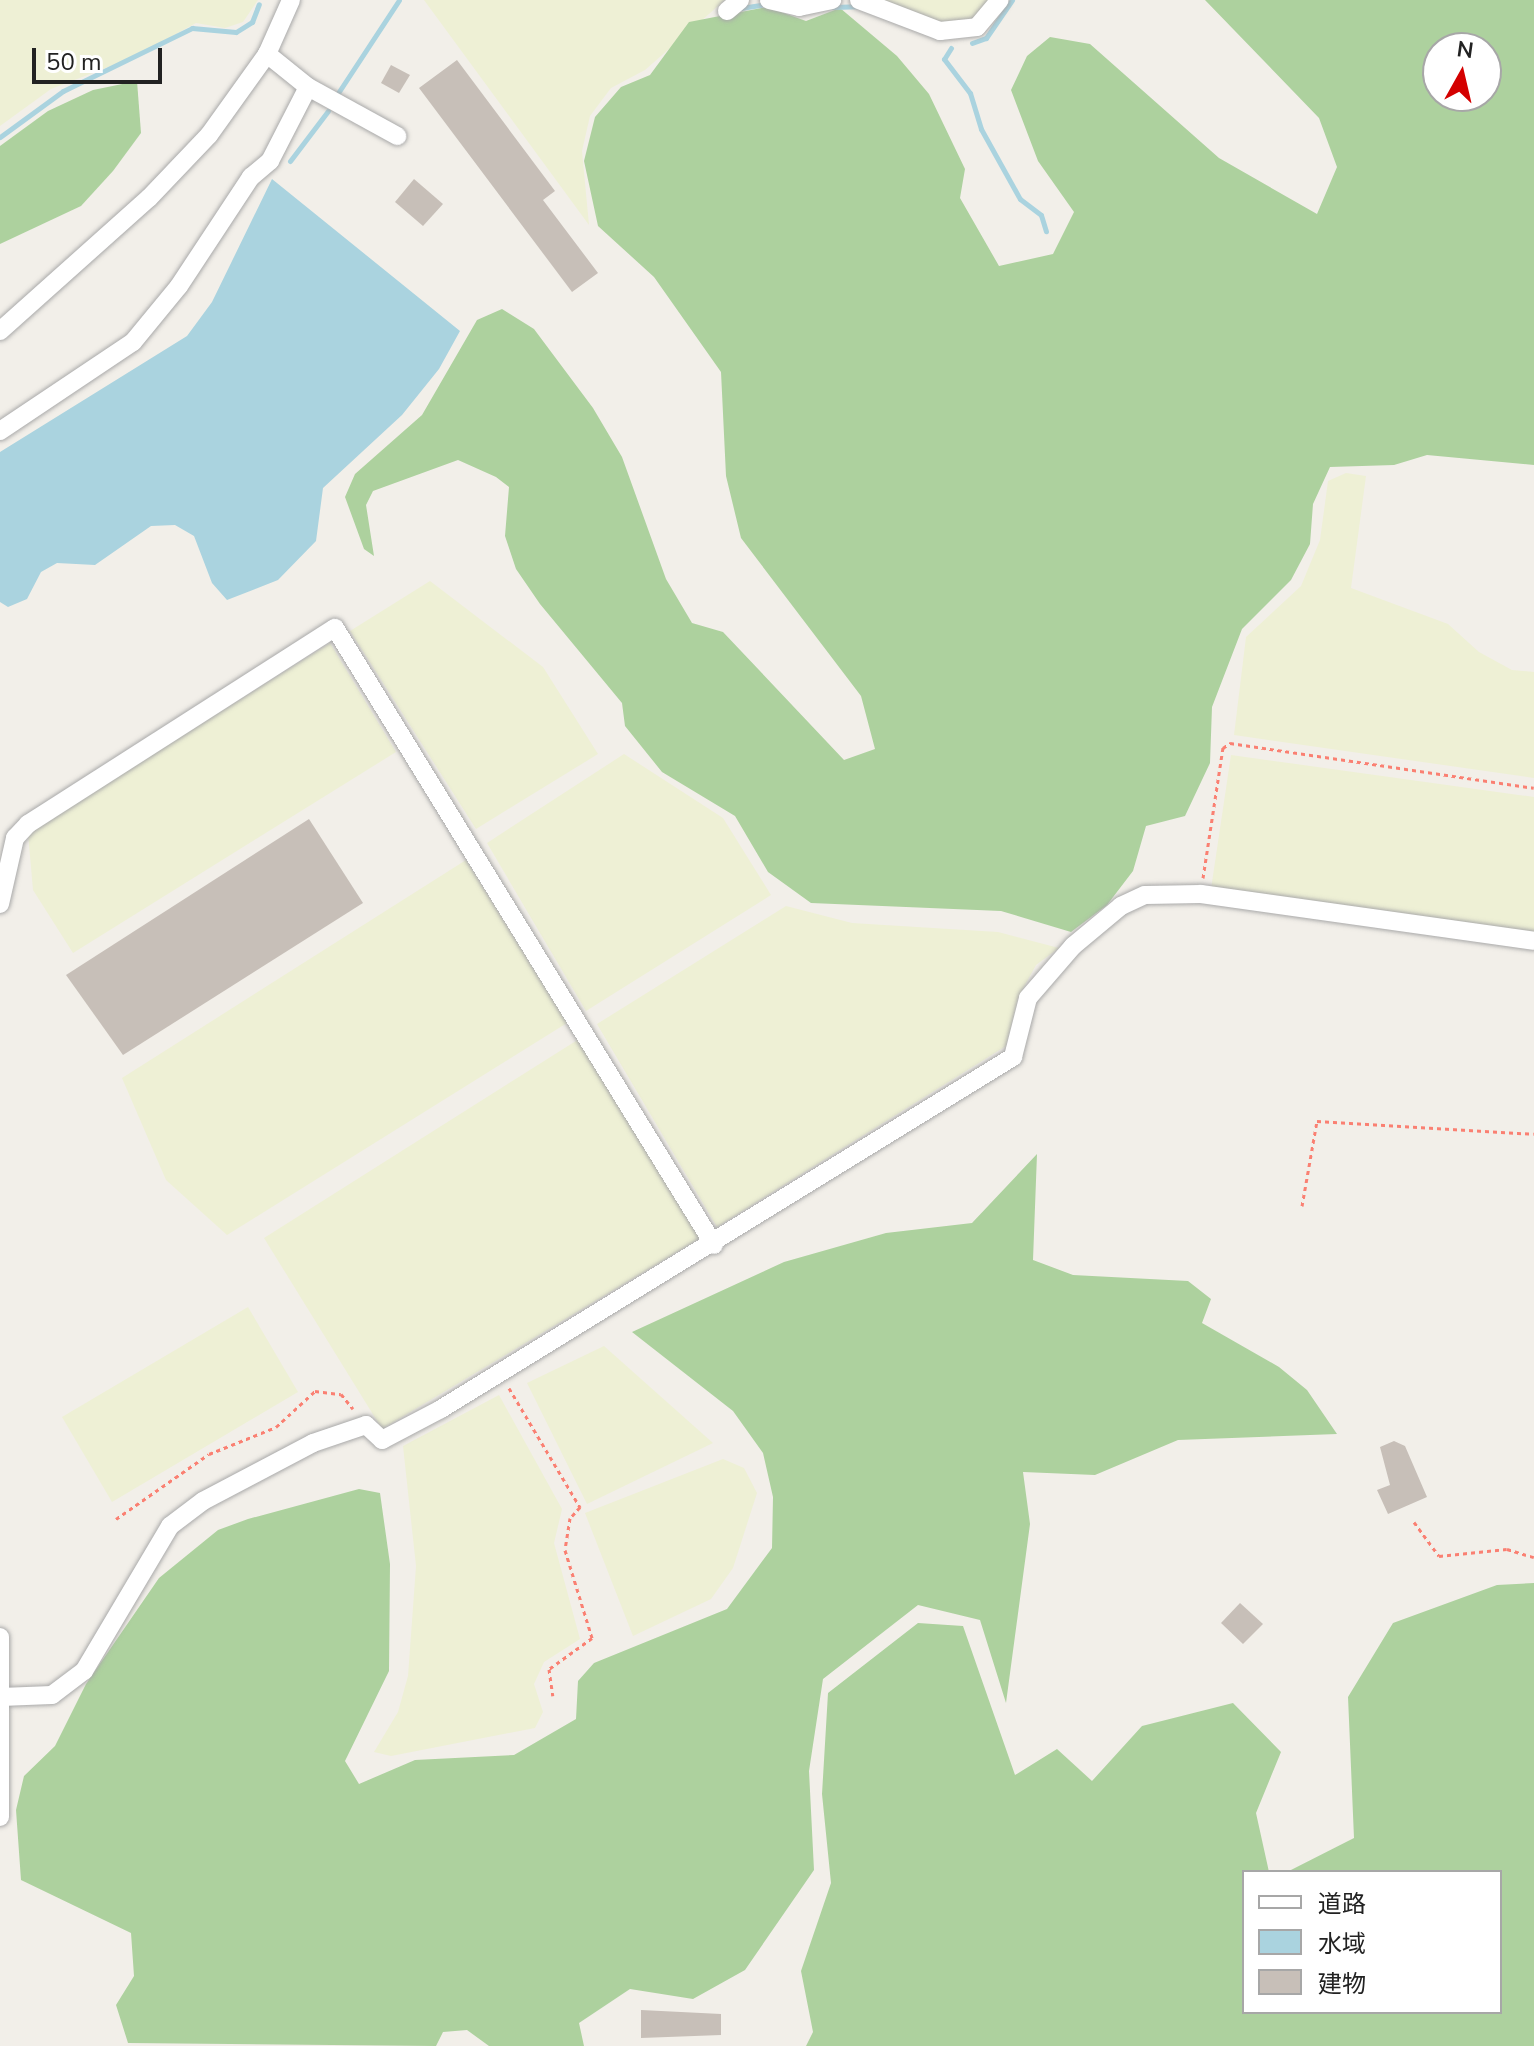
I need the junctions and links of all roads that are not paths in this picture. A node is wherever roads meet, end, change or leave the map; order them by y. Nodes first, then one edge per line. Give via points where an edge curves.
1 (291, 0) edge
2 (769, 0) edge
3 (832, 0) edge
4 (859, 0) edge
5 (1000, 0) edge
6 (267, 54) junction
7 (308, 87) junction
8 (397, 136) dead end
9 (0, 331) edge
10 (0, 431) edge
11 (0, 904) edge
12 (1534, 941) edge
13 (714, 1245) junction
14 (0, 1637) edge
15 (1, 1697) edge
16 (0, 1817) edge

1 - 6 street
2 - 3 street via 799,7
4 - 5 street via 940,31 977,27
6 - 7 street
6 - 9 street via 184,163
7 - 8 street
7 - 10 street via 270,161 251,177 157,316 94,372
11 - 13 street via 15,838 28,824 335,628
12 - 13 street via 1201,894 1145,895 1108,913 1028,998 1013,1057
13 - 15 street via 382,1440 366,1425 313,1443 203,1501 170,1526 84,1671 52,1695
14 - 15 street
15 - 16 street

